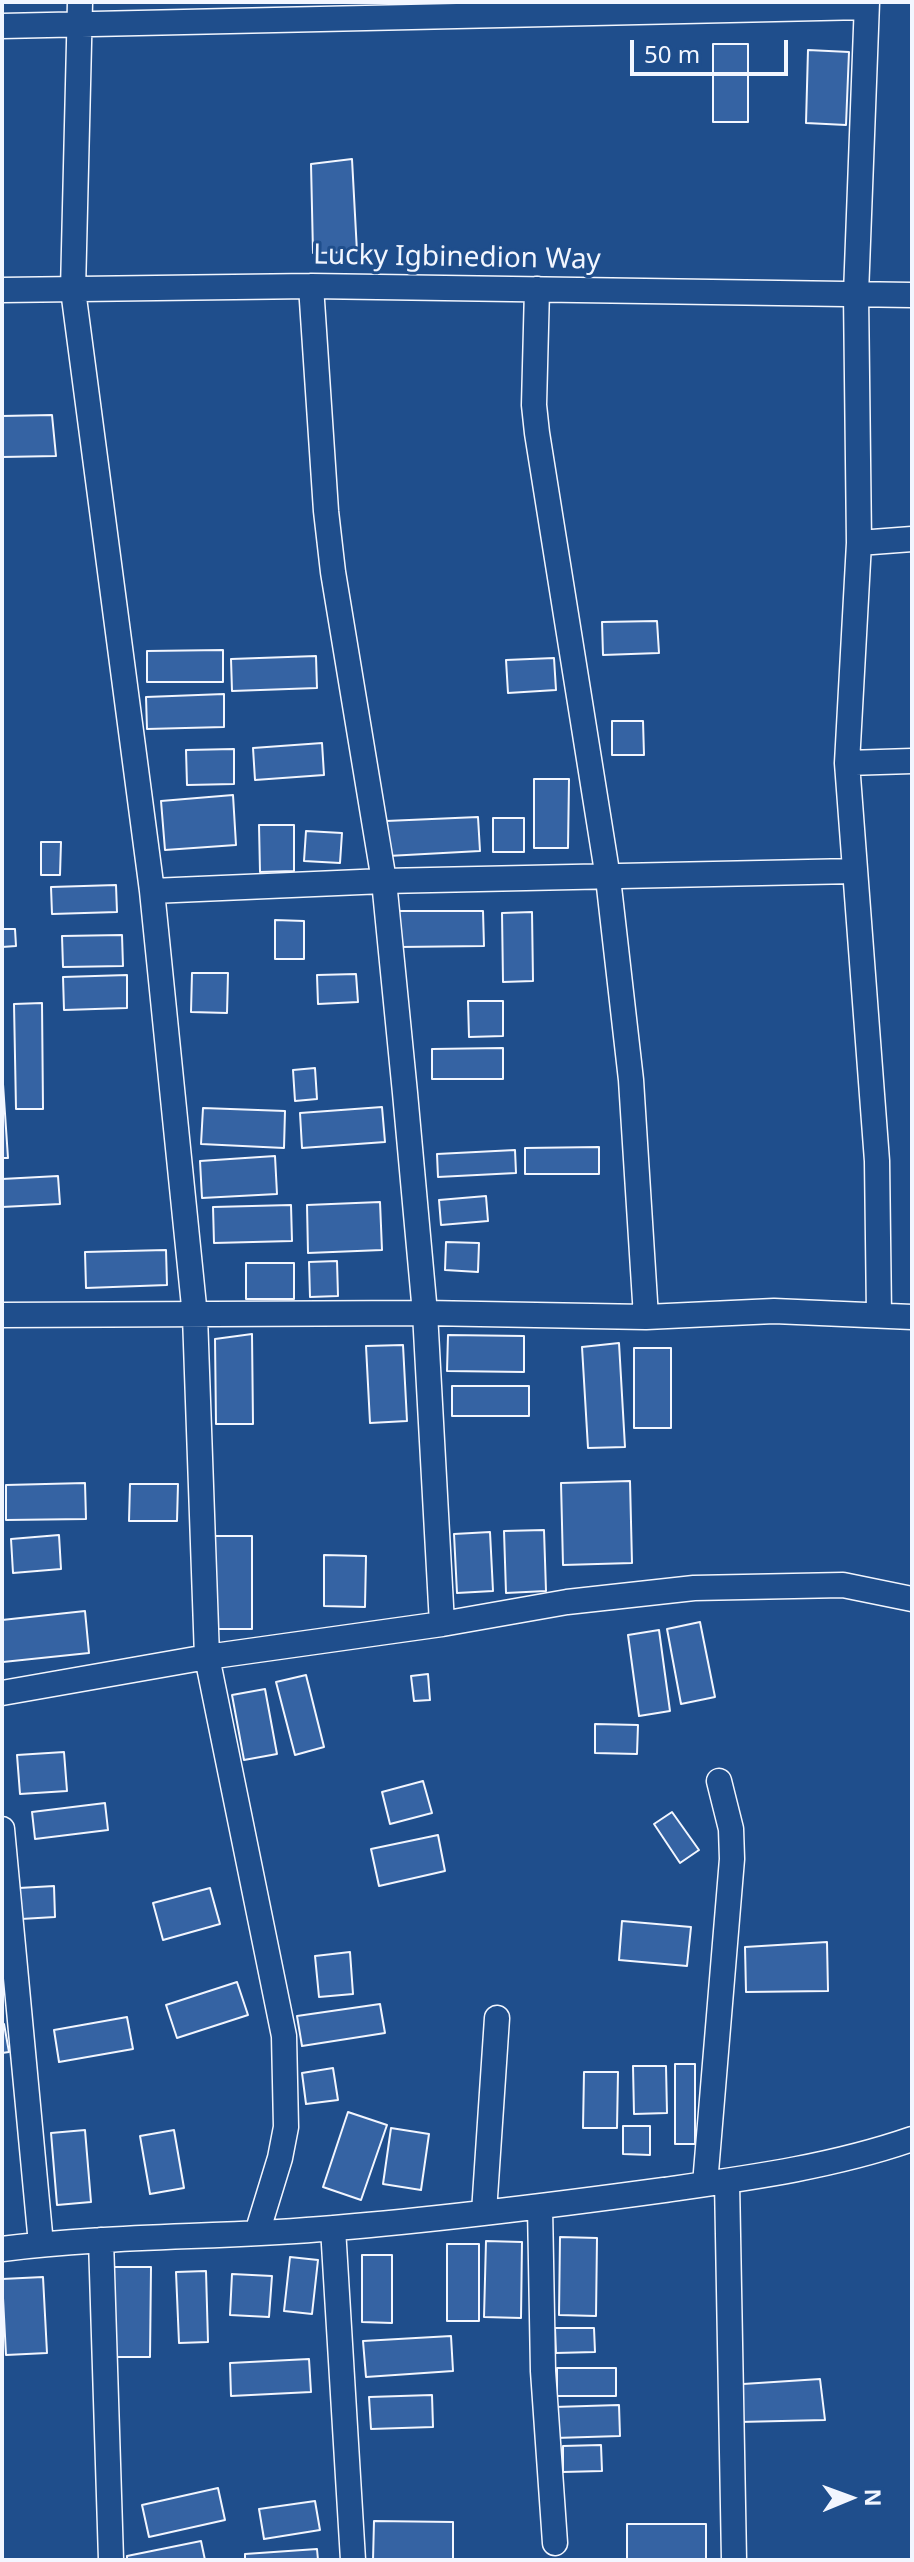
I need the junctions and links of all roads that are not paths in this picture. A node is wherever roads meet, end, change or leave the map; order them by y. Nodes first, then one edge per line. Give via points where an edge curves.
1 (866, 4) edge
2 (80, 14) edge
3 (2, 26) edge
4 (311, 286) junction
5 (537, 289) junction
6 (2, 290) edge
7 (73, 290) junction
8 (856, 294) junction
9 (912, 295) edge
10 (912, 539) edge
11 (859, 543) junction
12 (912, 761) edge
13 (847, 763) junction
14 (855, 871) junction
15 (608, 878) junction
16 (384, 881) junction
17 (152, 891) junction
18 (425, 1313) junction
19 (2, 1315) edge
20 (879, 1315) junction
21 (195, 1316) junction
22 (646, 1317) junction
23 (912, 1317) edge
24 (912, 1599) edge
25 (442, 1624) junction
26 (207, 1657) junction
27 (2, 1693) edge
28 (719, 1781) dead end
29 (2, 1829) edge
30 (497, 2018) dead end
31 (912, 2139) edge
32 (716, 2182) junction
33 (540, 2207) junction
34 (484, 2212) junction
35 (333, 2228) junction
36 (257, 2233) junction
37 (101, 2240) junction
38 (41, 2244) junction
39 (2, 2249) edge
40 (555, 2543) dead end
41 (111, 2560) edge
42 (353, 2560) edge
43 (734, 2560) edge

1 - 2 street
1 - 8 street
2 - 3 street
2 - 7 street
4 - 5 street, Lucky Igbinedion Way
4 - 7 street, Lucky Igbinedion Way
4 - 16 street via 333,572
5 - 8 street, Lucky Igbinedion Way
5 - 15 street via 537,433
6 - 7 street, Lucky Igbinedion Way
7 - 17 street
8 - 9 street, Lucky Igbinedion Way
8 - 11 street
10 - 11 street
11 - 13 street
12 - 13 street
13 - 14 street
14 - 15 street
14 - 20 street via 877,1161
15 - 16 street
15 - 22 street via 631,1080
16 - 17 street
16 - 18 street
17 - 21 street
18 - 21 street
18 - 22 street
18 - 25 street
19 - 21 street
20 - 22 street via 774,1311
20 - 23 street
21 - 26 street
24 - 25 street via 843,1585 694,1588 567,1602
25 - 26 street
26 - 27 street
26 - 36 street via 284,2036 286,2127
28 - 32 street via 732,1859
29 - 38 street
30 - 34 street
31 - 32 street via 808,2168
32 - 33 street
32 - 43 street
33 - 34 street
33 - 40 street via 543,2371
34 - 35 street
35 - 36 street
35 - 42 street
36 - 37 street
37 - 38 street
37 - 41 street
38 - 39 street

